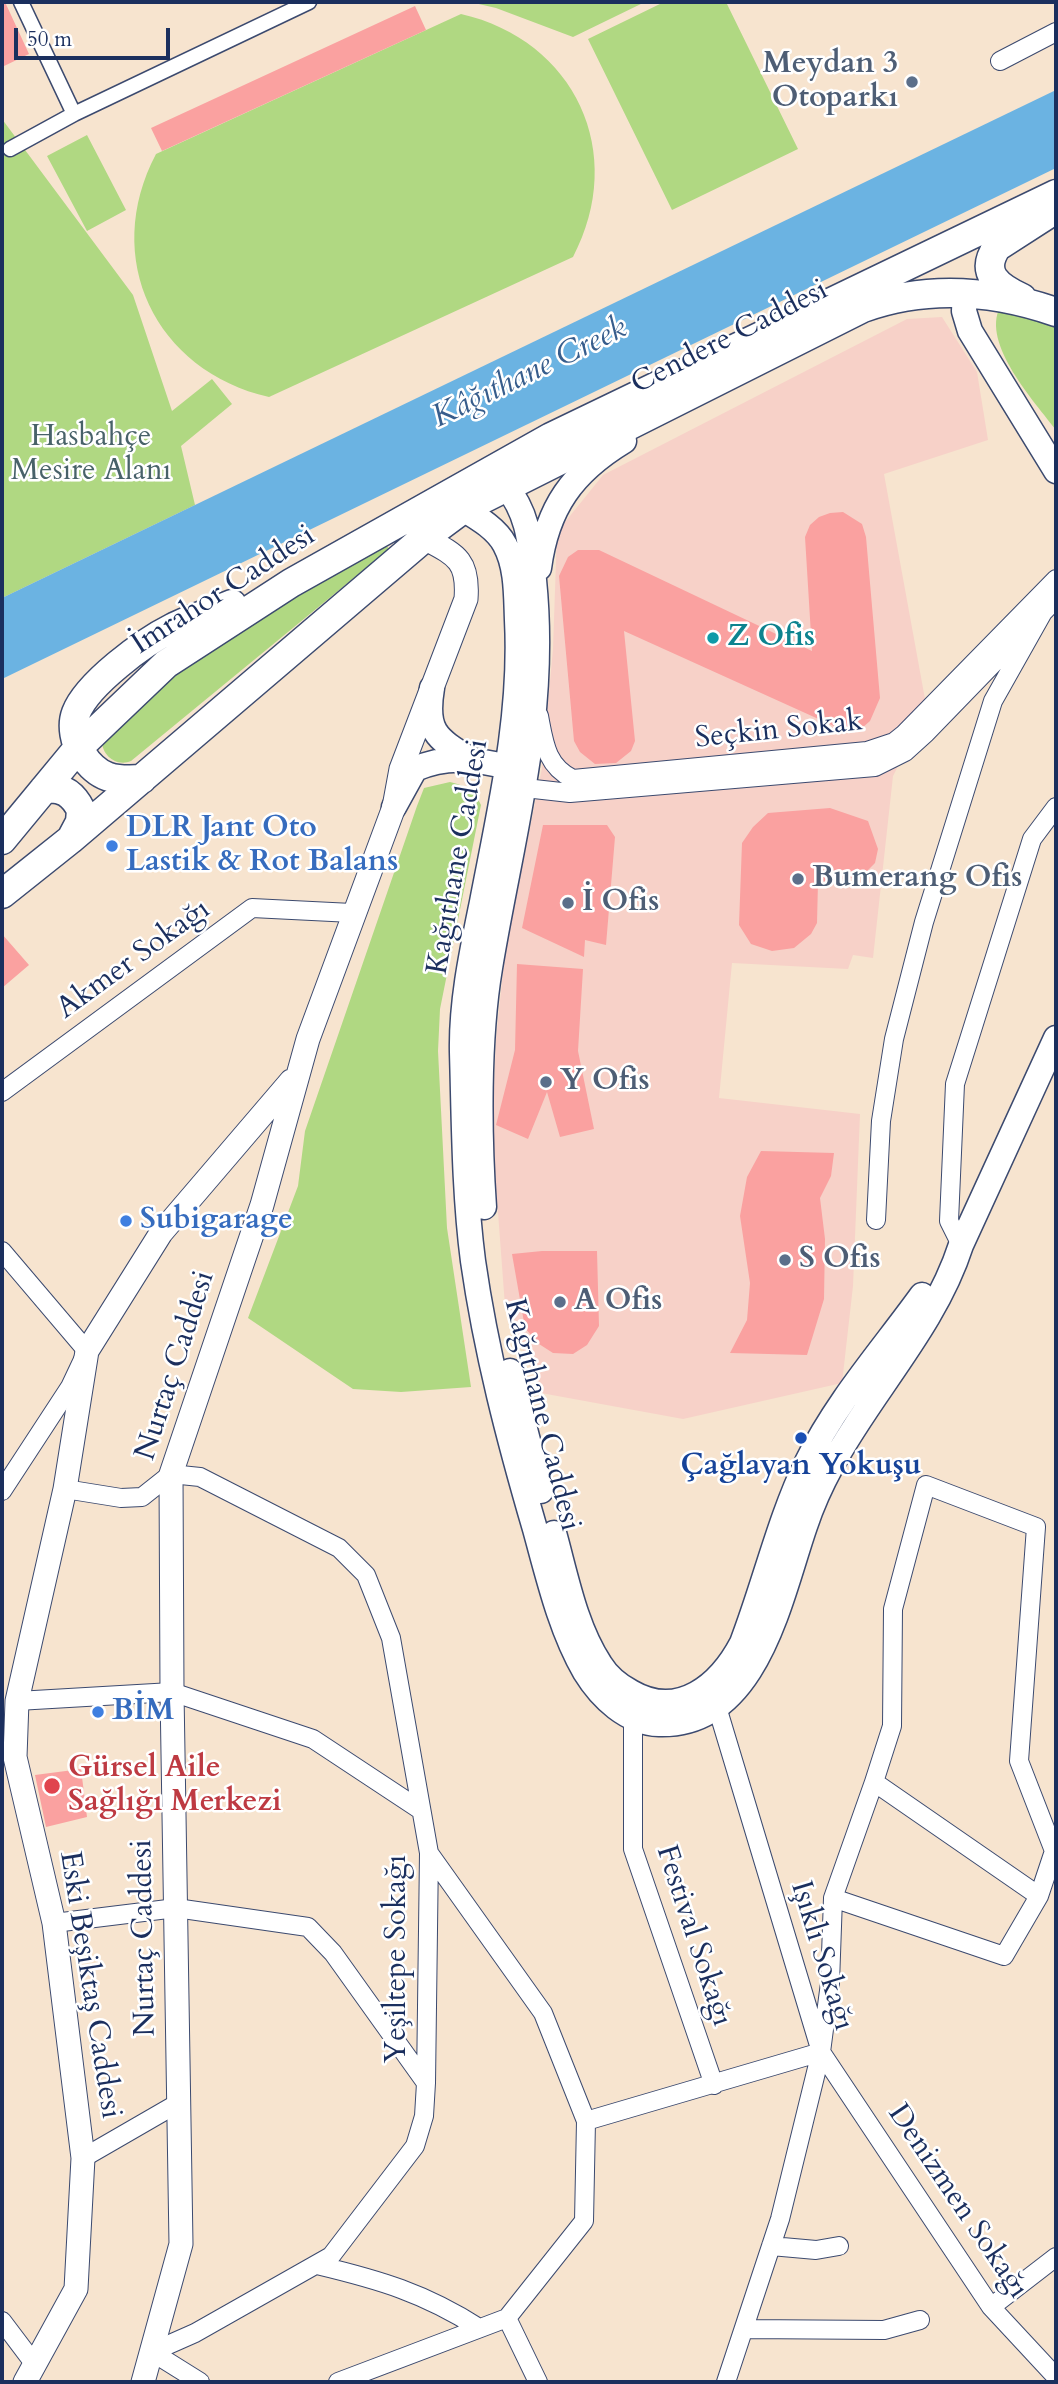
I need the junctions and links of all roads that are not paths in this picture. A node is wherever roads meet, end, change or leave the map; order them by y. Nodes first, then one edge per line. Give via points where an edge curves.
1 (21, 2) edge
2 (309, 2) edge
3 (1056, 32) edge
4 (1000, 61) dead end
5 (74, 114) junction
6 (10, 149) dead end
7 (1056, 194) edge
8 (1056, 209) edge
9 (965, 293) junction
10 (1050, 310) edge
11 (650, 416) junction
12 (1056, 471) edge
13 (497, 477) junction
14 (463, 509) junction
15 (424, 538) junction
16 (1056, 579) edge
17 (536, 596) junction
18 (1056, 599) edge
19 (1042, 614) junction
20 (432, 688) junction
21 (536, 701) junction
22 (78, 748) junction
23 (470, 759) junction
24 (508, 767) junction
25 (142, 779) junction
26 (525, 788) junction
27 (44, 789) junction
28 (394, 807) junction
29 (1056, 807) edge
30 (71, 839) junction
31 (2, 840) edge
32 (2, 894) edge
33 (352, 914) junction
34 (1056, 1036) edge
35 (296, 1076) junction
36 (2, 1092) edge
37 (214, 1171) junction
38 (270, 1174) junction
39 (876, 1220) dead end
40 (961, 1245) junction
41 (2, 1251) edge
42 (87, 1351) junction
43 (171, 1474) junction
44 (65, 1489) junction
45 (2, 1492) edge
46 (172, 1692) junction
47 (712, 1697) junction
48 (17, 1701) junction
49 (635, 1707) junction
50 (8, 1761) edge
51 (874, 1782) junction
52 (419, 1809) junction
53 (429, 1853) junction
54 (1039, 1896) junction
55 (833, 1898) junction
56 (176, 1908) junction
57 (54, 1923) junction
58 (821, 2052) junction
59 (426, 2083) junction
60 (714, 2085) junction
61 (180, 2102) junction
62 (586, 2121) junction
63 (83, 2158) junction
64 (771, 2246) junction
65 (839, 2246) dead end
66 (1056, 2257) edge
67 (317, 2265) junction
68 (992, 2307) junction
69 (507, 2318) junction
70 (920, 2320) dead end
71 (2, 2321) edge
72 (479, 2328) junction
73 (744, 2329) junction
74 (152, 2352) junction
75 (30, 2374) edge
76 (1056, 2377) edge
77 (535, 2381) edge
78 (143, 2382) edge
79 (152, 2382) edge
80 (200, 2382) edge
81 (338, 2382) edge
82 (726, 2382) edge

1 - 5 street
2 - 5 street
3 - 4 street
5 - 6 street
7 - 13 main road, Cendere Caddesi
8 - 10 main road via 997,247 988,267 1004,290
9 - 10 main road, Cendere Caddesi
9 - 11 main road, Cendere Caddesi via 908,295 863,308
9 - 12 main road via 970,331
11 - 13 main road, Cendere Caddesi
11 - 17 main road via 591,462 569,486 547,536
13 - 14 main road, Cendere Caddesi
13 - 17 main road, Kağıthane Caddesi via 525,516
13 - 22 main road, İmrahor Caddesi via 291,583 181,624 146,644 85,696 75,714
14 - 15 main road
14 - 24 main road, Kağıthane Caddesi via 500,537 512,564 519,667
15 - 20 street, Nurtaç Caddesi via 458,558 468,578 466,599
15 - 25 main road
16 - 21 street, Seçkin Sokak via 904,734 867,751 573,779 562,774 546,752
17 - 21 main road, Kağıthane Caddesi
18 - 19 street, Seçkin Sokak
19 - 26 street, Seçkin Sokak via 919,740 875,767 570,793
19 - 39 street via 993,701 924,922 894,1039 881,1121
20 - 23 main road via 429,720 435,735
20 - 28 street, Nurtaç Caddesi via 401,769
21 - 26 main road, Kağıthane Caddesi
22 - 25 main road via 102,776
22 - 27 main road
23 - 24 main road
23 - 28 main road via 444,759 415,769
24 - 26 main road
24 - 49 main road, Kağıthane Caddesi via 464,1011 465,1168 473,1257 489,1357 555,1601 587,1676 610,1702
25 - 30 main road
26 - 49 main road, Kağıthane Caddesi via 485,1008 487,1252 506,1355 575,1605 599,1663
27 - 30 main road via 63,790 77,801 80,822
27 - 31 main road
28 - 33 street, Nurtaç Caddesi
29 - 40 street via 1032,838 954,1084 949,1221
30 - 32 main road
33 - 35 street, Nurtaç Caddesi
33 - 36 street, Akmer Sokağı via 252,908
34 - 40 main road, Kağıthane Caddesi
35 - 37 street, Eski Beşiktaş Caddesi
35 - 38 street, Nurtaç Caddesi
37 - 38 street via 251,1150 268,1154
37 - 42 street, Eski Beşiktaş Caddesi via 161,1233
38 - 43 street, Nurtaç Caddesi
40 - 47 main road, Kağıthane Caddesi via 950,1278 817,1495 745,1680
41 - 42 street
42 - 44 street, Eski Beşiktaş Caddesi
42 - 45 street via 70,1387
43 - 44 street via 142,1497
43 - 46 street, Nurtaç Caddesi
43 - 52 street, Yeşiltepe Sokağı via 200,1477 339,1548 366,1575 391,1638
44 - 48 street, Eski Beşiktaş Caddesi
46 - 48 street
46 - 52 street via 313,1739
46 - 56 street, Nurtaç Caddesi
47 - 49 main road, Kağıthane Caddesi via 699,1717 677,1724 654,1724
47 - 58 street, Işıklı Sokağı
48 - 50 street, Eski Beşiktaş Caddesi
49 - 60 street, Festival Sokağı via 632,1849
50 - 57 street, Eski Beşiktaş Caddesi
51 - 54 street
51 - 54 street via 892,1726 893,1609 926,1485 1036,1527 1019,1761 1054,1851
51 - 55 street
52 - 53 street, Yeşiltepe Sokağı
53 - 59 street, Yeşiltepe Sokağı
53 - 62 street via 543,2013
54 - 55 street via 1004,1956
55 - 58 street via 830,1983
56 - 57 street
56 - 59 street via 308,1927 333,1953
56 - 61 street, Nurtaç Caddesi
57 - 63 street, Eski Beşiktaş Caddesi
58 - 60 street
58 - 64 street, Işıklı Sokağı
58 - 68 street, Denizmen Sokağı
59 - 67 street, Yeşiltepe Sokağı via 424,2116 415,2146 331,2256
60 - 62 street
61 - 63 street
61 - 74 street, Nurtaç Caddesi via 181,2244
62 - 69 street via 584,2221
63 - 75 street, Eski Beşiktaş Caddesi via 76,2289
64 - 65 street via 816,2250
64 - 73 street, Işıklı Sokağı
66 - 68 street
67 - 72 street via 384,2281 440,2303
67 - 74 street, Yeşiltepe Sokağı
68 - 76 street, Denizmen Sokağı
69 - 72 street
69 - 77 street
70 - 73 street via 884,2330
71 - 75 street
72 - 81 street
73 - 82 street, Işıklı Sokağı
74 - 78 street, Nurtaç Caddesi
74 - 79 street, Nurtaç Caddesi
74 - 80 street

